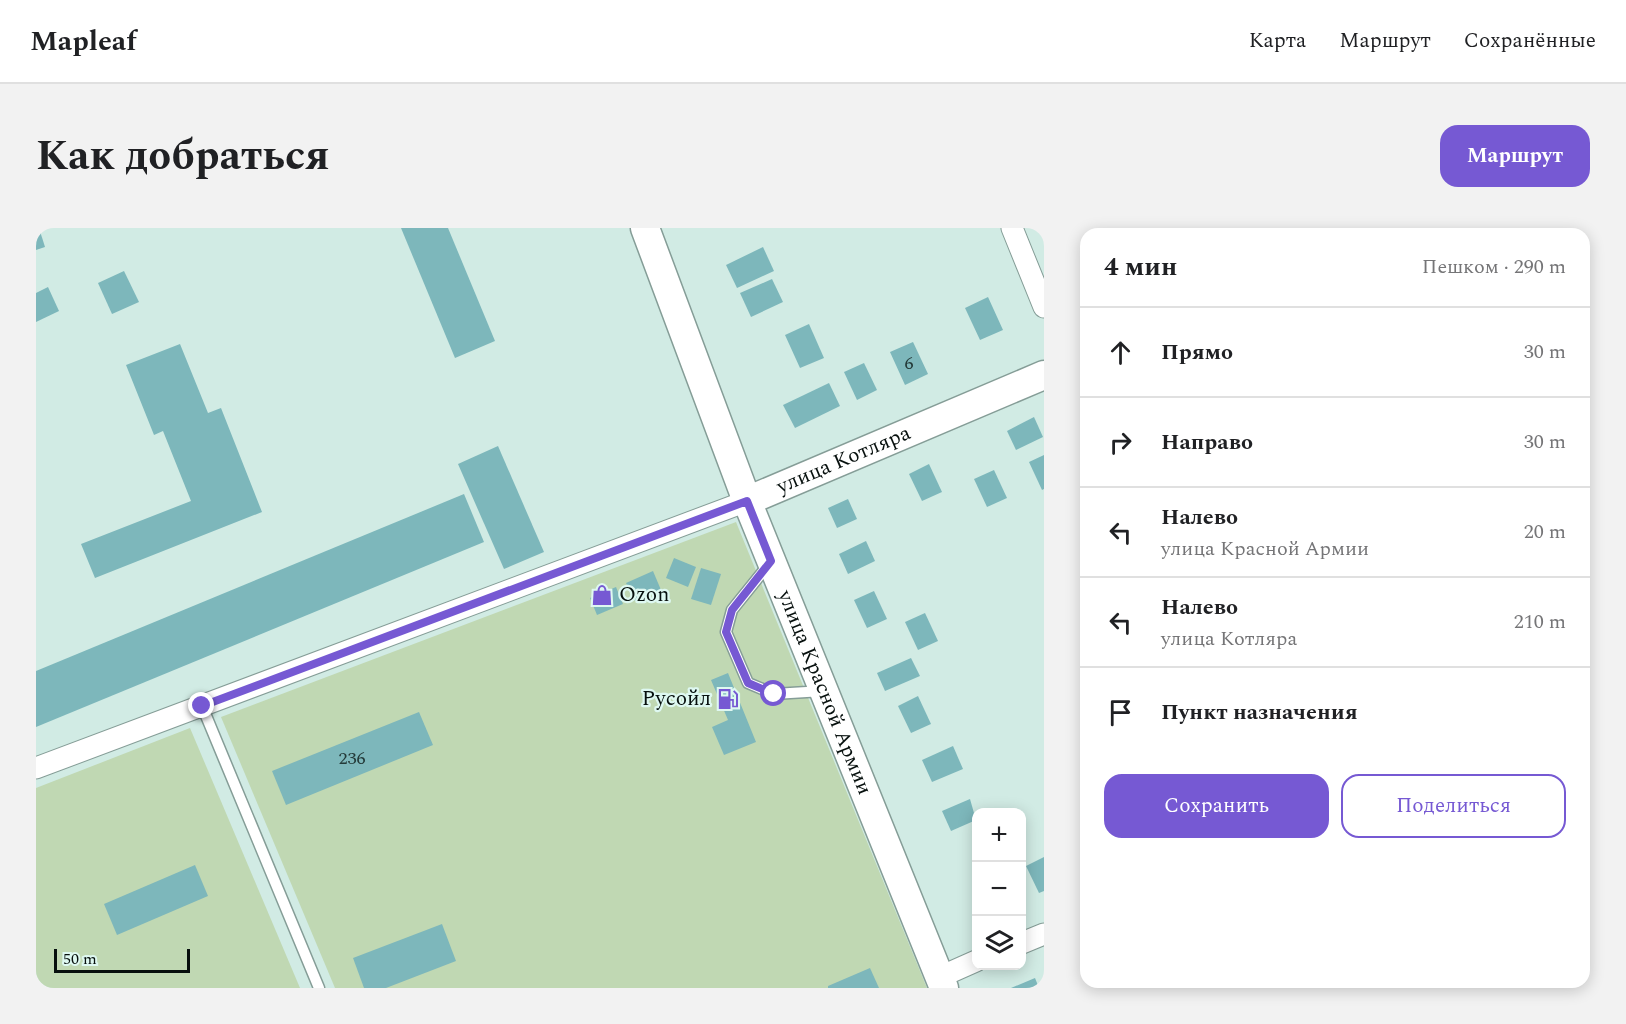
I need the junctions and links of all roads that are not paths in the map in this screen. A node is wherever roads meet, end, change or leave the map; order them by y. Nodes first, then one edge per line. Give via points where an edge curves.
1 (645, 228) edge
2 (1012, 228) edge
3 (1044, 307) edge
4 (1044, 375) edge
5 (747, 501) junction
6 (771, 561) junction
7 (824, 691) junction
8 (202, 706) junction
9 (36, 768) edge
10 (1044, 934) edge
11 (1026, 941) edge
12 (972, 964) edge
13 (942, 982) edge
14 (320, 988) edge

1 - 5 street, улица Красной Армии
2 - 3 street
4 - 5 street, улица Котляра
5 - 6 street, улица Красной Армии
5 - 8 street, улица Котляра
6 - 7 street, улица Красной Армии
6 - 7 lane via 732,610 726,632 748,683 774,694
7 - 13 street, улица Красной Армии
8 - 9 street, улица Котляра
8 - 14 lane
10 - 11 street
12 - 13 street

